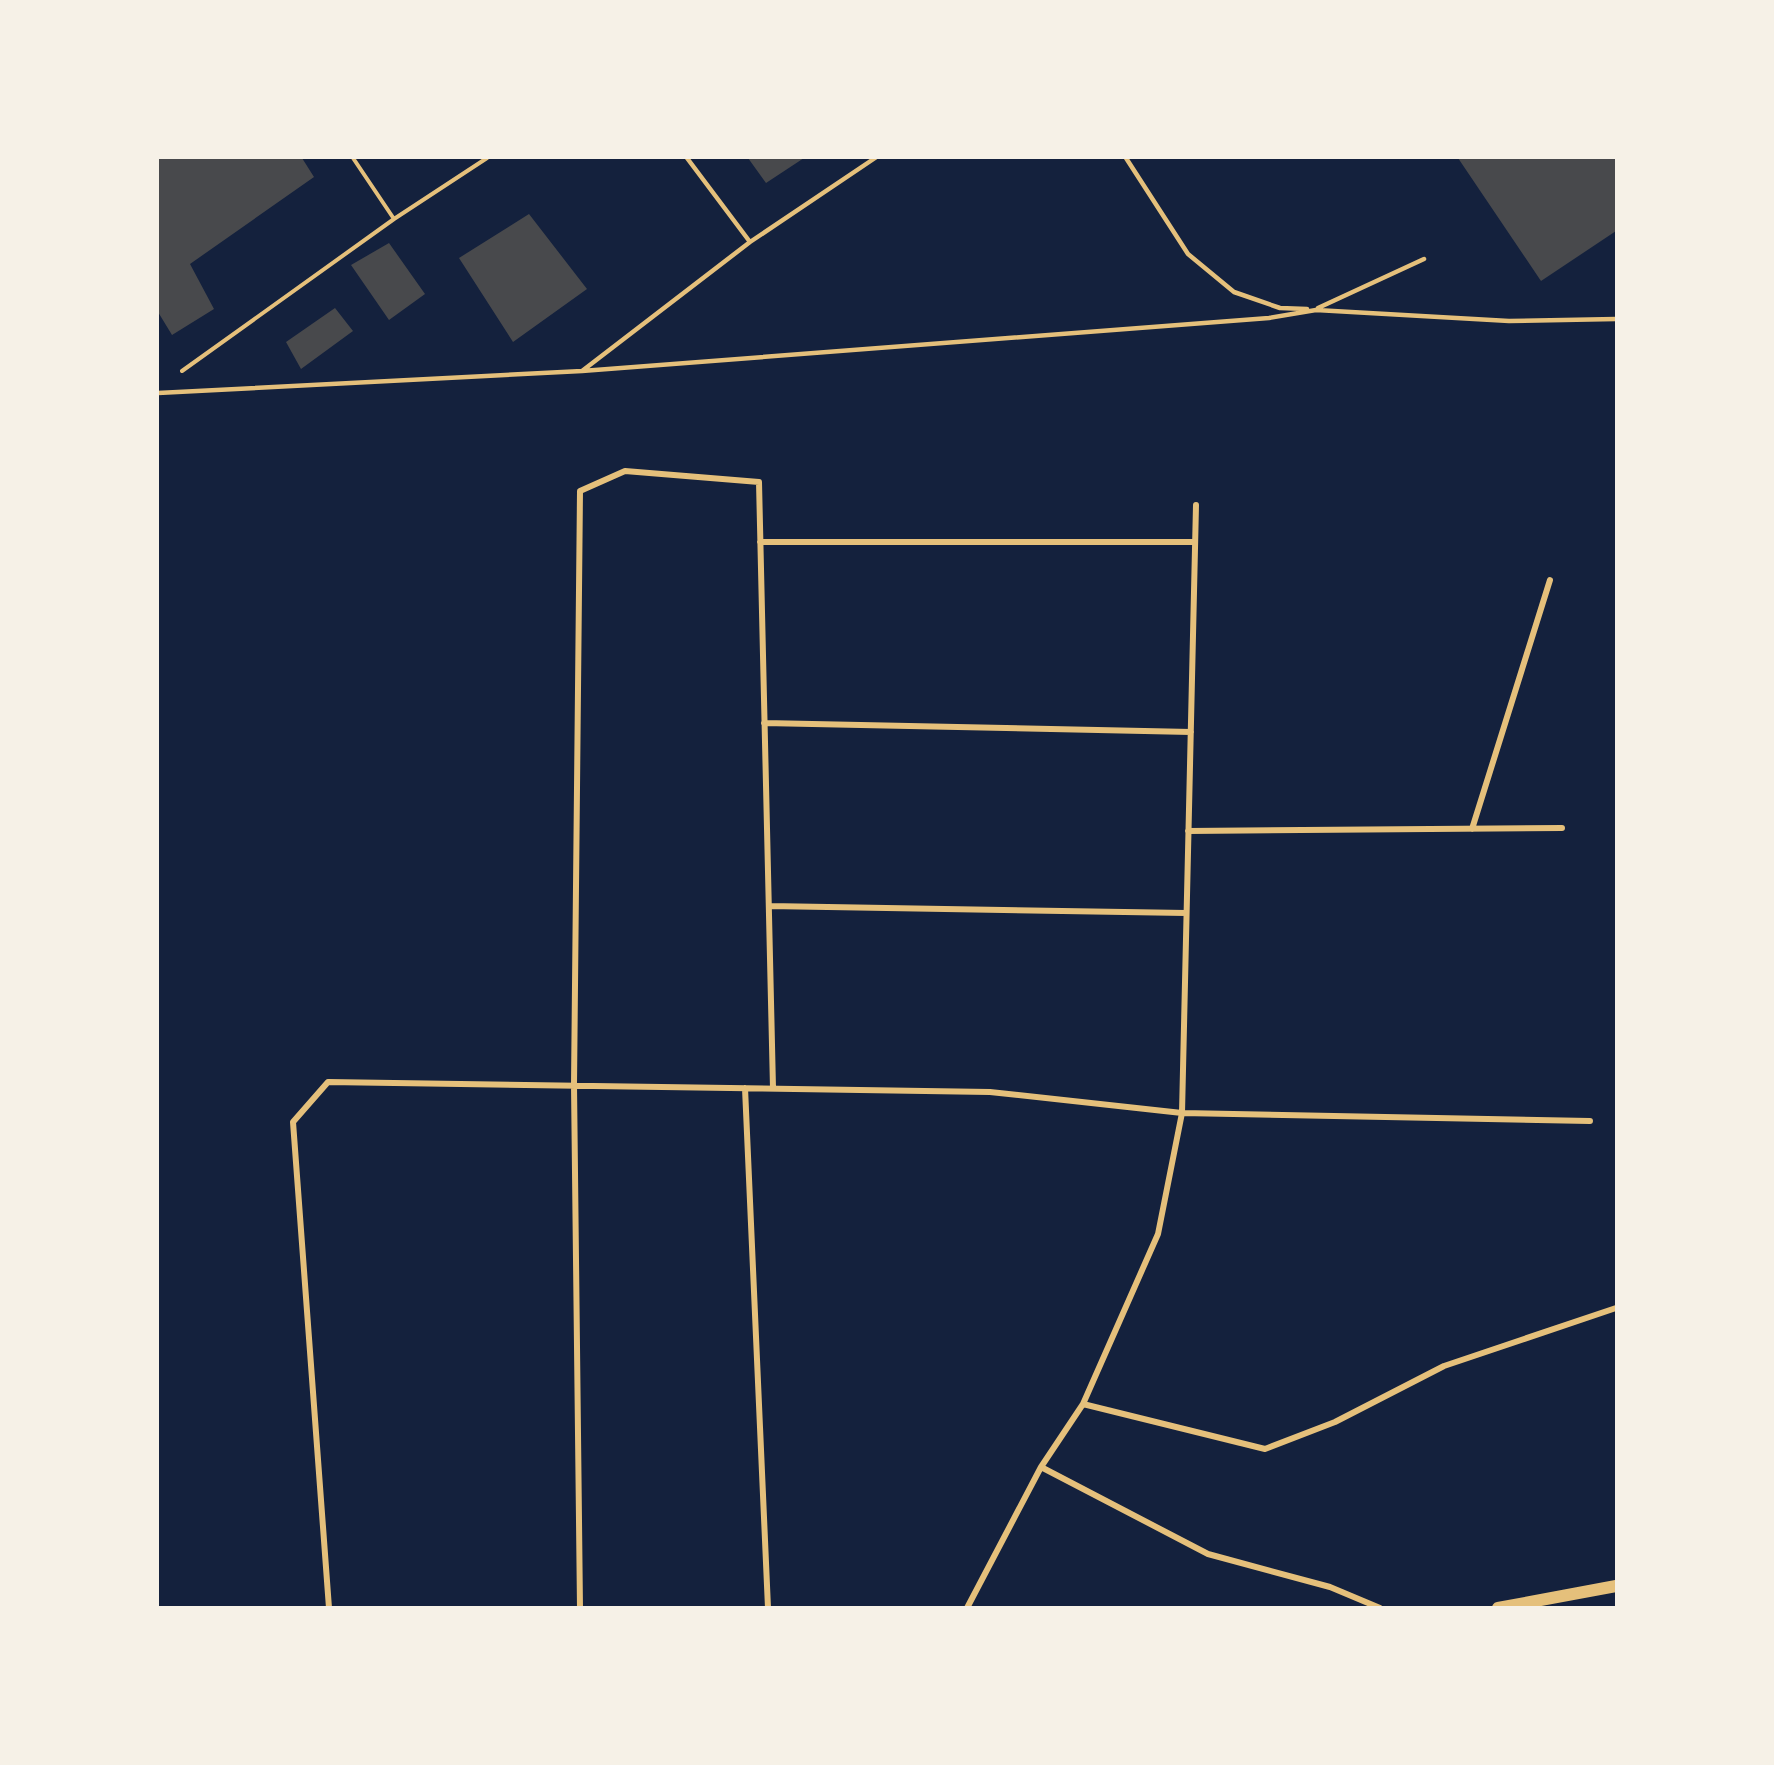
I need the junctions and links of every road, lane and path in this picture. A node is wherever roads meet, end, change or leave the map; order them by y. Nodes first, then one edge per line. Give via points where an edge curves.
1 (352, 158) edge
2 (487, 158) edge
3 (687, 158) edge
4 (875, 158) edge
5 (1126, 158) edge
6 (393, 219) junction
7 (750, 242) junction
8 (1424, 259) dead end
9 (1316, 310) junction
10 (1617, 319) edge
11 (582, 371) junction
12 (176, 375) dead end
13 (158, 393) edge
14 (1196, 505) dead end
15 (760, 542) junction
16 (1195, 542) junction
17 (1550, 580) dead end
18 (764, 723) junction
19 (1191, 732) junction
20 (1562, 828) dead end
21 (1472, 829) junction
22 (1188, 831) junction
23 (769, 906) junction
24 (1186, 913) junction
25 (574, 1085) junction
26 (745, 1088) junction
27 (773, 1088) junction
28 (1182, 1113) junction
29 (1590, 1121) dead end
30 (1617, 1308) edge
31 (1083, 1404) junction
32 (1041, 1467) junction
33 (1617, 1586) edge
34 (329, 1608) edge
35 (580, 1608) edge
36 (768, 1608) edge
37 (967, 1608) edge
38 (1380, 1608) edge
39 (1498, 1608) edge

1 - 6 path
2 - 6 path
3 - 7 lane
4 - 7 lane
5 - 9 lane via 1188,254 1234,292 1280,308
6 - 12 path
7 - 11 lane
8 - 9 lane
9 - 10 lane via 1509,321
9 - 11 lane via 1269,318
11 - 13 lane
14 - 16 street
15 - 16 street
15 - 18 street
15 - 25 street via 759,482 625,471 580,491
16 - 19 street
17 - 21 street
18 - 19 street
18 - 23 street
19 - 22 street
20 - 21 street
21 - 22 street
22 - 24 street
23 - 24 street
23 - 27 street
24 - 28 street
25 - 26 street
25 - 34 street via 328,1082 293,1122
25 - 35 street
26 - 27 street
26 - 36 street
27 - 28 street via 990,1092
28 - 29 street
28 - 31 street via 1158,1234
30 - 31 street via 1444,1366 1335,1422 1265,1449
31 - 32 street
32 - 37 street
32 - 38 street via 1208,1554 1330,1587
33 - 39 main road

